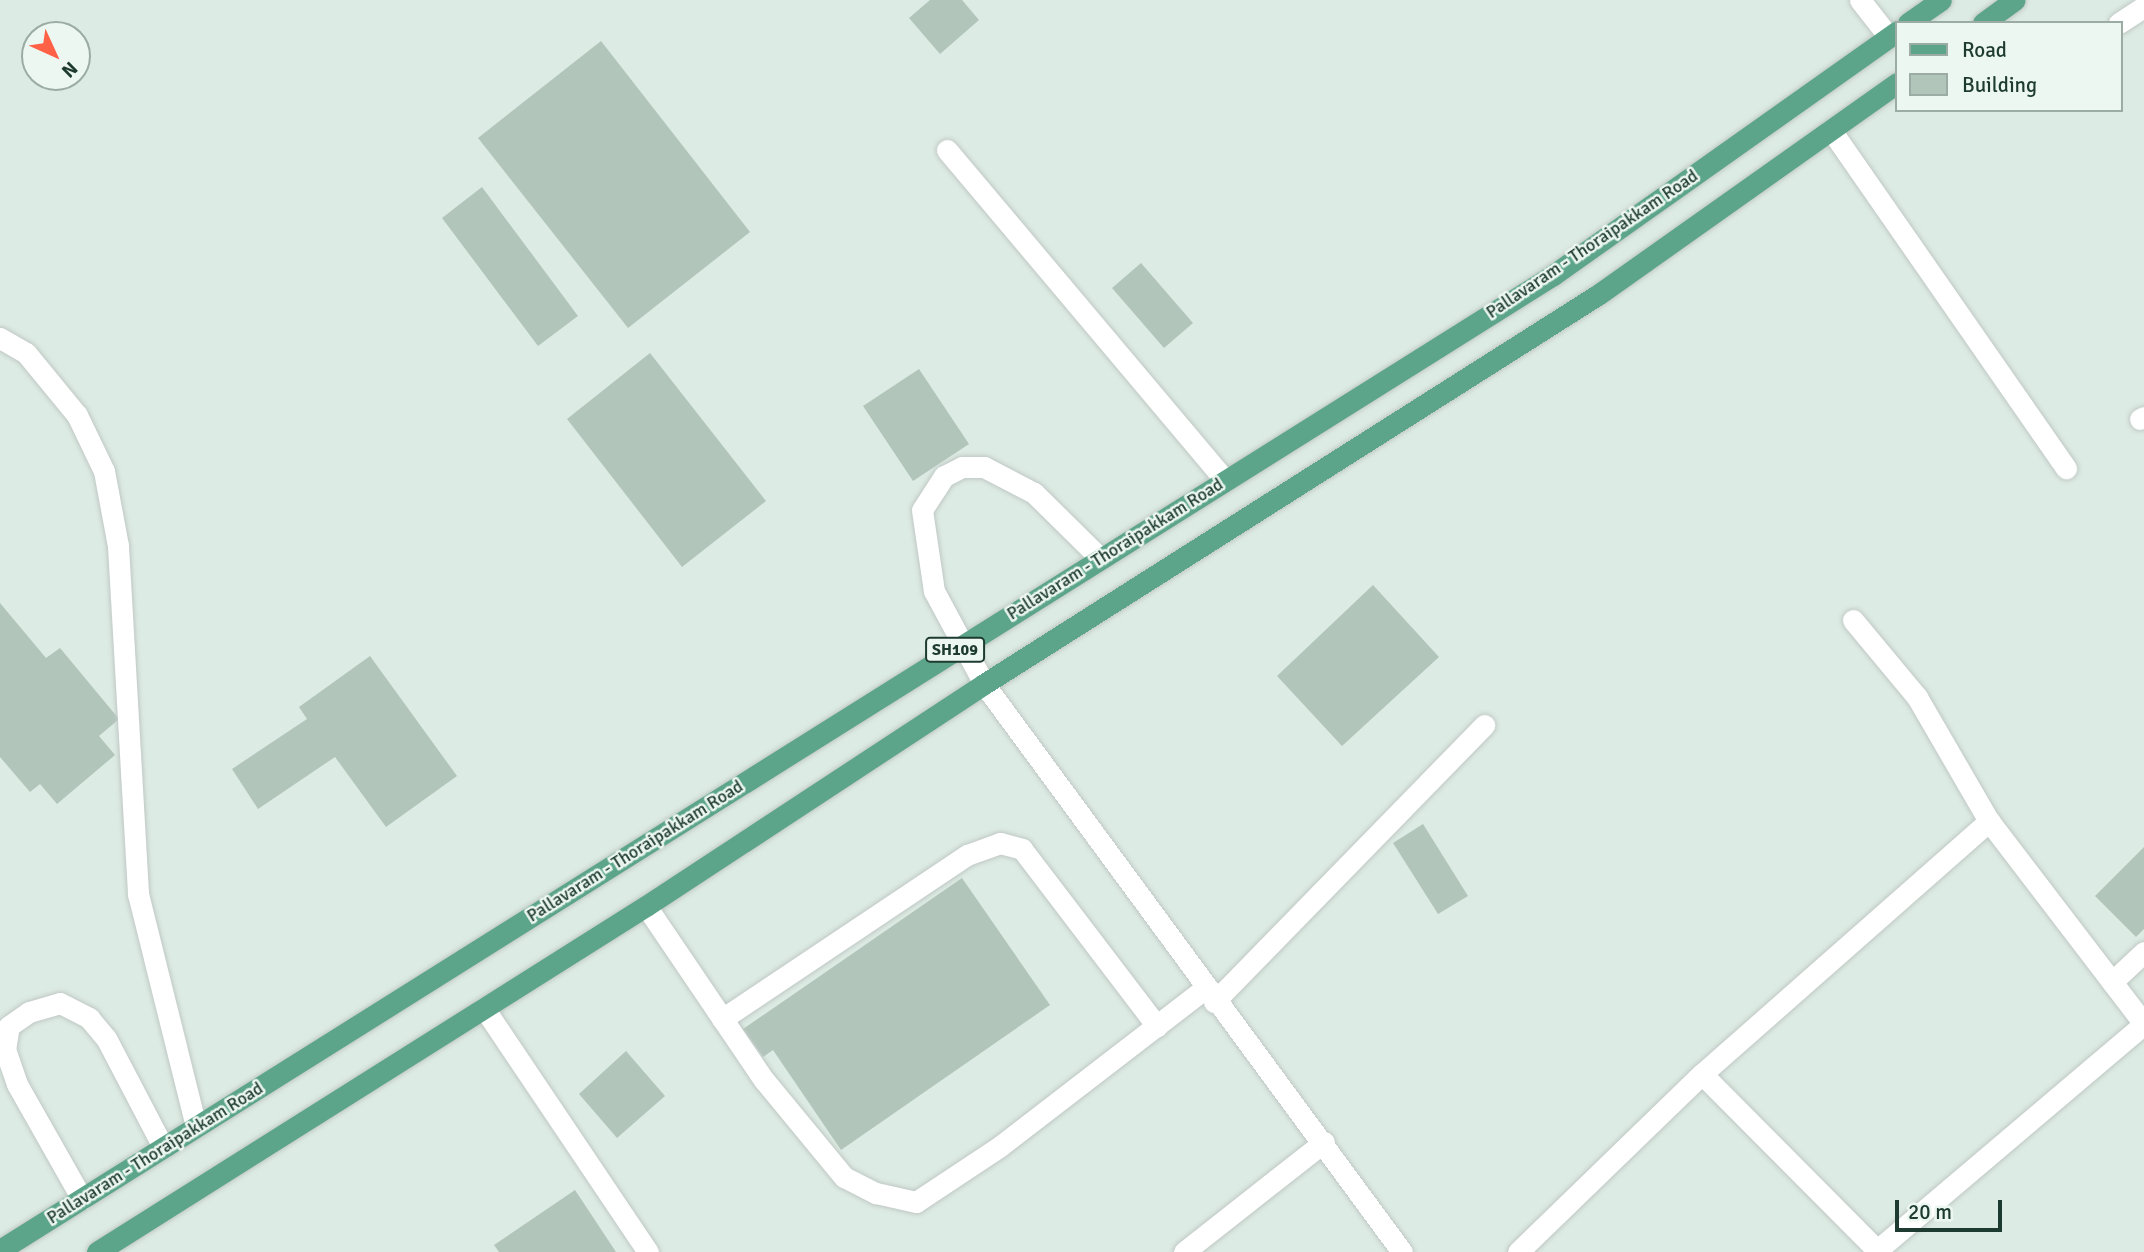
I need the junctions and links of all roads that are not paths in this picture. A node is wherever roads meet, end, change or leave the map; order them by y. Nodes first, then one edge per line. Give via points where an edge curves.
1 (1860, 0) edge
2 (1941, 0) edge
3 (2015, 0) edge
4 (2144, 6) edge
5 (1912, 21) edge
6 (1986, 21) edge
7 (2122, 21) edge
8 (1893, 34) edge
9 (1896, 84) edge
10 (1831, 130) junction
11 (947, 150) dead end
12 (0, 338) edge
13 (2066, 468) dead end
14 (1224, 480) junction
15 (1100, 558) junction
16 (1853, 620) dead end
17 (961, 646) junction
18 (984, 684) junction
19 (1484, 725) dead end
20 (1989, 821) junction
21 (646, 906) junction
22 (2144, 952) edge
23 (2112, 982) junction
24 (1210, 995) junction
25 (484, 1008) junction
26 (722, 1018) junction
27 (2144, 1024) edge
28 (1157, 1026) junction
29 (1702, 1074) junction
30 (196, 1127) junction
31 (1324, 1142) junction
32 (163, 1147) junction
33 (82, 1199) junction
34 (0, 1250) edge
35 (1876, 1251) edge
36 (97, 1252) edge
37 (648, 1252) edge
38 (1184, 1252) edge
39 (1402, 1252) edge
40 (1518, 1252) edge

1 - 8 street
2 - 5 main road
3 - 6 main road
4 - 7 street
8 - 14 main road, Pallavaram - Thoraipakkam Road / SH109 via 1553,275
9 - 10 main road, SH109
10 - 13 street
10 - 18 main road, SH109 via 1599,294
11 - 14 street
12 - 30 street via 26,354 77,415 104,471 118,546 138,894
14 - 15 main road, Pallavaram - Thoraipakkam Road / SH109
15 - 17 main road, Pallavaram - Thoraipakkam Road / SH109
15 - 17 street via 1034,493 1006,475 984,467 962,467 944,476 922,510 924,540 934,591
16 - 20 street via 1917,697
17 - 18 street
17 - 30 main road, Pallavaram - Thoraipakkam Road / SH109
18 - 21 main road, SH109
18 - 24 street
19 - 24 street
20 - 23 street
20 - 29 street
21 - 25 main road, SH109
21 - 26 street
22 - 23 street
23 - 27 street
24 - 28 street
24 - 31 street
25 - 36 main road, SH109
25 - 37 street
26 - 28 street via 967,855 1000,843 1021,849
26 - 28 street via 764,1080 844,1177 876,1193 916,1202 999,1147
27 - 35 street
29 - 35 street
29 - 40 street
30 - 32 main road, Pallavaram - Thoraipakkam Road / SH109
31 - 38 street
31 - 39 street
32 - 33 main road, Pallavaram - Thoraipakkam Road / SH109
32 - 33 street via 106,1038 89,1018 60,1003 29,1012 9,1026 5,1050 17,1084
33 - 34 main road, Pallavaram - Thoraipakkam Road / SH109

